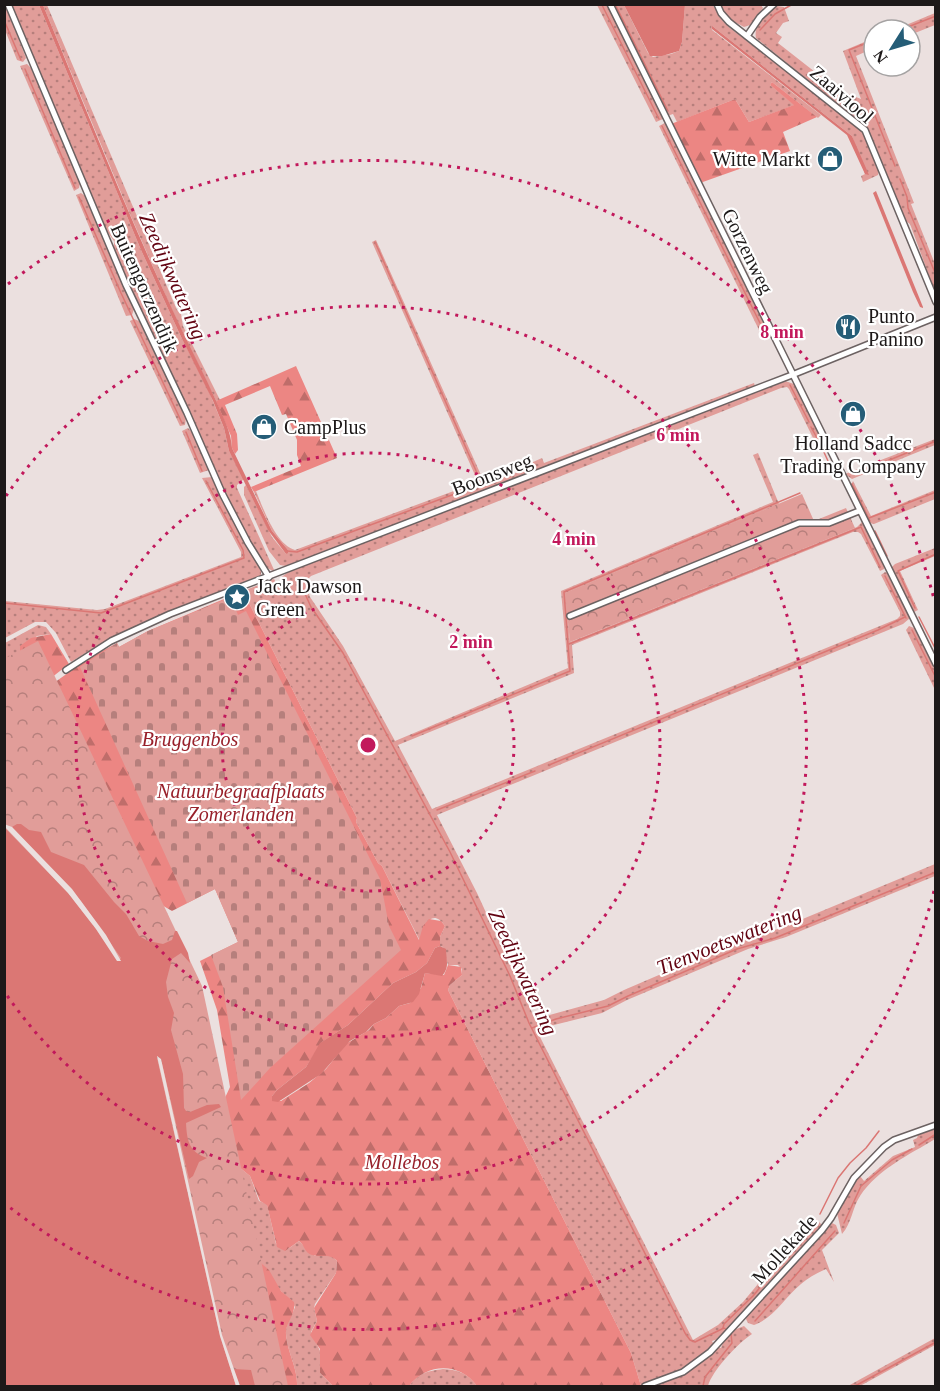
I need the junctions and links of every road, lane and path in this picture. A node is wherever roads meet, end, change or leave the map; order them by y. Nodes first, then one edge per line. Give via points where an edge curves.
1 (8, 4) edge
2 (610, 4) edge
3 (717, 4) edge
4 (774, 4) edge
5 (747, 36) junction
6 (936, 302) edge
7 (936, 317) edge
8 (792, 375) junction
9 (860, 511) junction
10 (269, 577) junction
11 (570, 616) dead end
12 (936, 664) edge
13 (66, 670) dead end
14 (936, 1125) edge
15 (645, 1386) edge

1 - 10 street, Buitengorzendijk via 126,285 219,489
2 - 8 street, Gorzenweg
3 - 5 street, Zaaiviool via 727,20
4 - 5 street
5 - 6 street, Zaaiviool via 865,130
7 - 8 street, Boonsweg
8 - 9 street, Gorzenweg
8 - 10 street, Boonsweg
9 - 11 street via 830,523 799,523
9 - 12 street, Gorzenweg
10 - 13 street, Boonsweg via 131,631
14 - 15 street, Mollekade via 894,1140 878,1153 854,1178 822,1230 710,1352 683,1372

